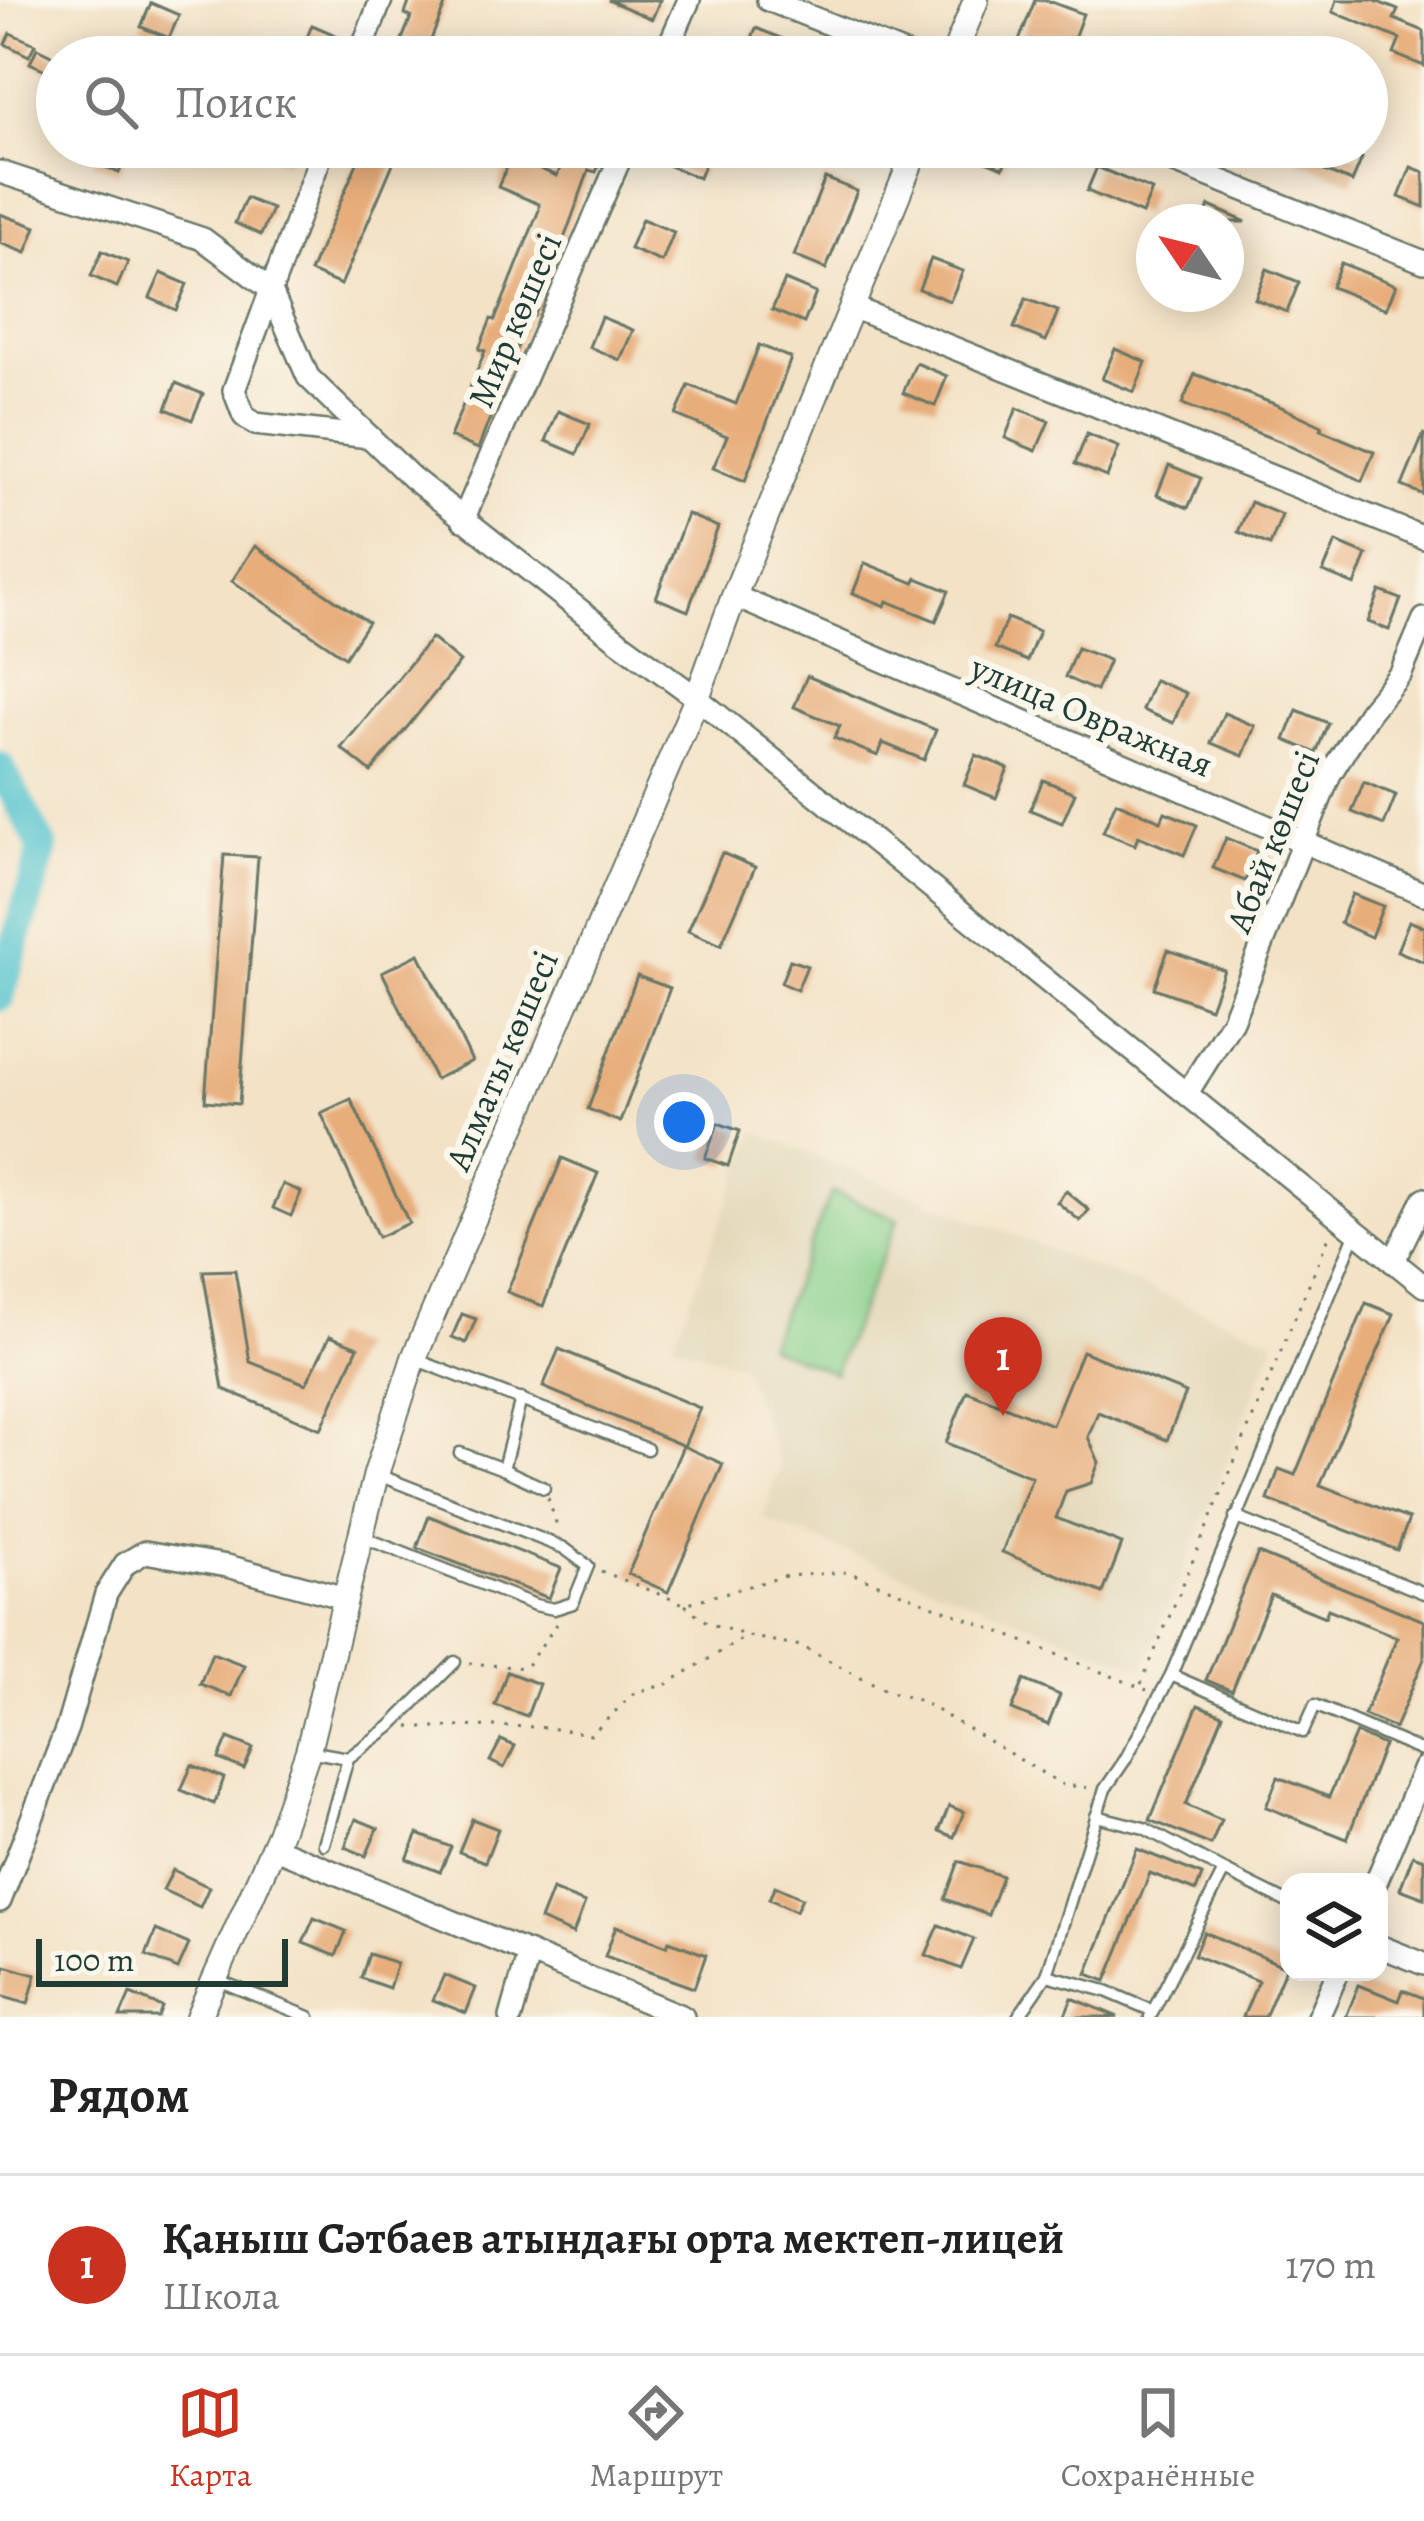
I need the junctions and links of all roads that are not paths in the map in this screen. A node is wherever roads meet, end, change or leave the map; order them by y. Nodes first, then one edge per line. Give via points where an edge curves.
1 (380, 0) edge
2 (689, 0) edge
3 (767, 0) edge
4 (976, 0) edge
5 (367, 36) edge
6 (673, 36) edge
7 (858, 36) edge
8 (961, 36) edge
9 (316, 168) edge
10 (616, 168) edge
11 (908, 168) edge
12 (1189, 168) edge
13 (0, 172) edge
14 (1424, 262) edge
15 (270, 289) junction
16 (852, 307) junction
17 (370, 437) junction
18 (463, 520) junction
19 (1424, 538) edge
20 (734, 596) junction
21 (1424, 619) edge
22 (698, 698) junction
23 (1301, 842) junction
24 (1424, 894) edge
25 (1187, 1093) junction
26 (1424, 1199) edge
27 (1356, 1232) junction
28 (1393, 1262) junction
29 (1424, 1286) edge
30 (414, 1358) junction
31 (521, 1399) junction
32 (647, 1450) dead end
33 (460, 1454) dead end
34 (503, 1469) junction
35 (376, 1474) junction
36 (544, 1488) road end
37 (1235, 1517) junction
38 (360, 1536) junction
39 (1424, 1593) edge
40 (345, 1598) junction
41 (455, 1662) road end
42 (1171, 1676) junction
43 (308, 1751) junction
44 (1424, 1752) edge
45 (348, 1758) junction
46 (1424, 1768) edge
47 (1096, 1816) junction
48 (324, 1844) dead end
49 (273, 1847) junction
50 (1224, 1871) junction
51 (1380, 1873) edge
52 (1280, 1899) edge
53 (0, 1901) edge
54 (1388, 1950) edge
55 (529, 1953) junction
56 (1424, 1964) edge
57 (1047, 1975) junction
58 (215, 1979) junction
59 (1334, 1981) edge
60 (1152, 2014) edge
61 (198, 2017) edge
62 (309, 2017) edge
63 (511, 2017) edge
64 (683, 2017) edge
65 (1018, 2017) edge
66 (1318, 2017) edge

1 - 5 street
2 - 6 street
3 - 7 street
4 - 8 street
9 - 15 street
10 - 18 street, Мир көшесі
11 - 16 street, Алматы көшесі
12 - 14 street
13 - 15 street via 203,239
15 - 17 street via 308,377
15 - 17 street via 233,390 244,416 255,424
16 - 19 street
16 - 20 street, Алматы көшесі
17 - 18 street
18 - 22 street
20 - 22 street, Алматы көшесі
20 - 23 street, улица Овражная
21 - 23 street, Абай көшесі via 1401,673 1330,774
22 - 25 street
22 - 30 street, Алматы көшесі
23 - 24 street, улица Овражная
23 - 25 street, Абай көшесі via 1232,1021
25 - 27 street
26 - 28 street
27 - 28 street
27 - 37 lane
28 - 29 street
30 - 31 lane
30 - 35 street, Алматы көшесі
31 - 32 lane
31 - 34 lane
33 - 34 lane
34 - 36 lane
35 - 38 street, Алматы көшесі
35 - 38 lane via 564,1548 588,1566 583,1587 573,1603 535,1606
37 - 39 lane
37 - 42 lane
38 - 40 street, Алматы көшесі
40 - 43 street, Алматы көшесі
40 - 53 street via 145,1552 125,1564 106,1594 68,1728
41 - 45 lane
42 - 44 lane via 1303,1732 1315,1705
42 - 47 lane
43 - 45 lane
43 - 49 street, Алматы көшесі
45 - 48 lane
46 - 51 street
47 - 50 lane via 1144,1828
47 - 57 lane
49 - 55 street
49 - 58 street, Алматы көшесі
50 - 52 lane
50 - 60 lane
54 - 56 street
55 - 63 street
55 - 64 street
57 - 60 lane
57 - 65 lane
58 - 61 street, Алматы көшесі
58 - 62 lane
59 - 66 street

